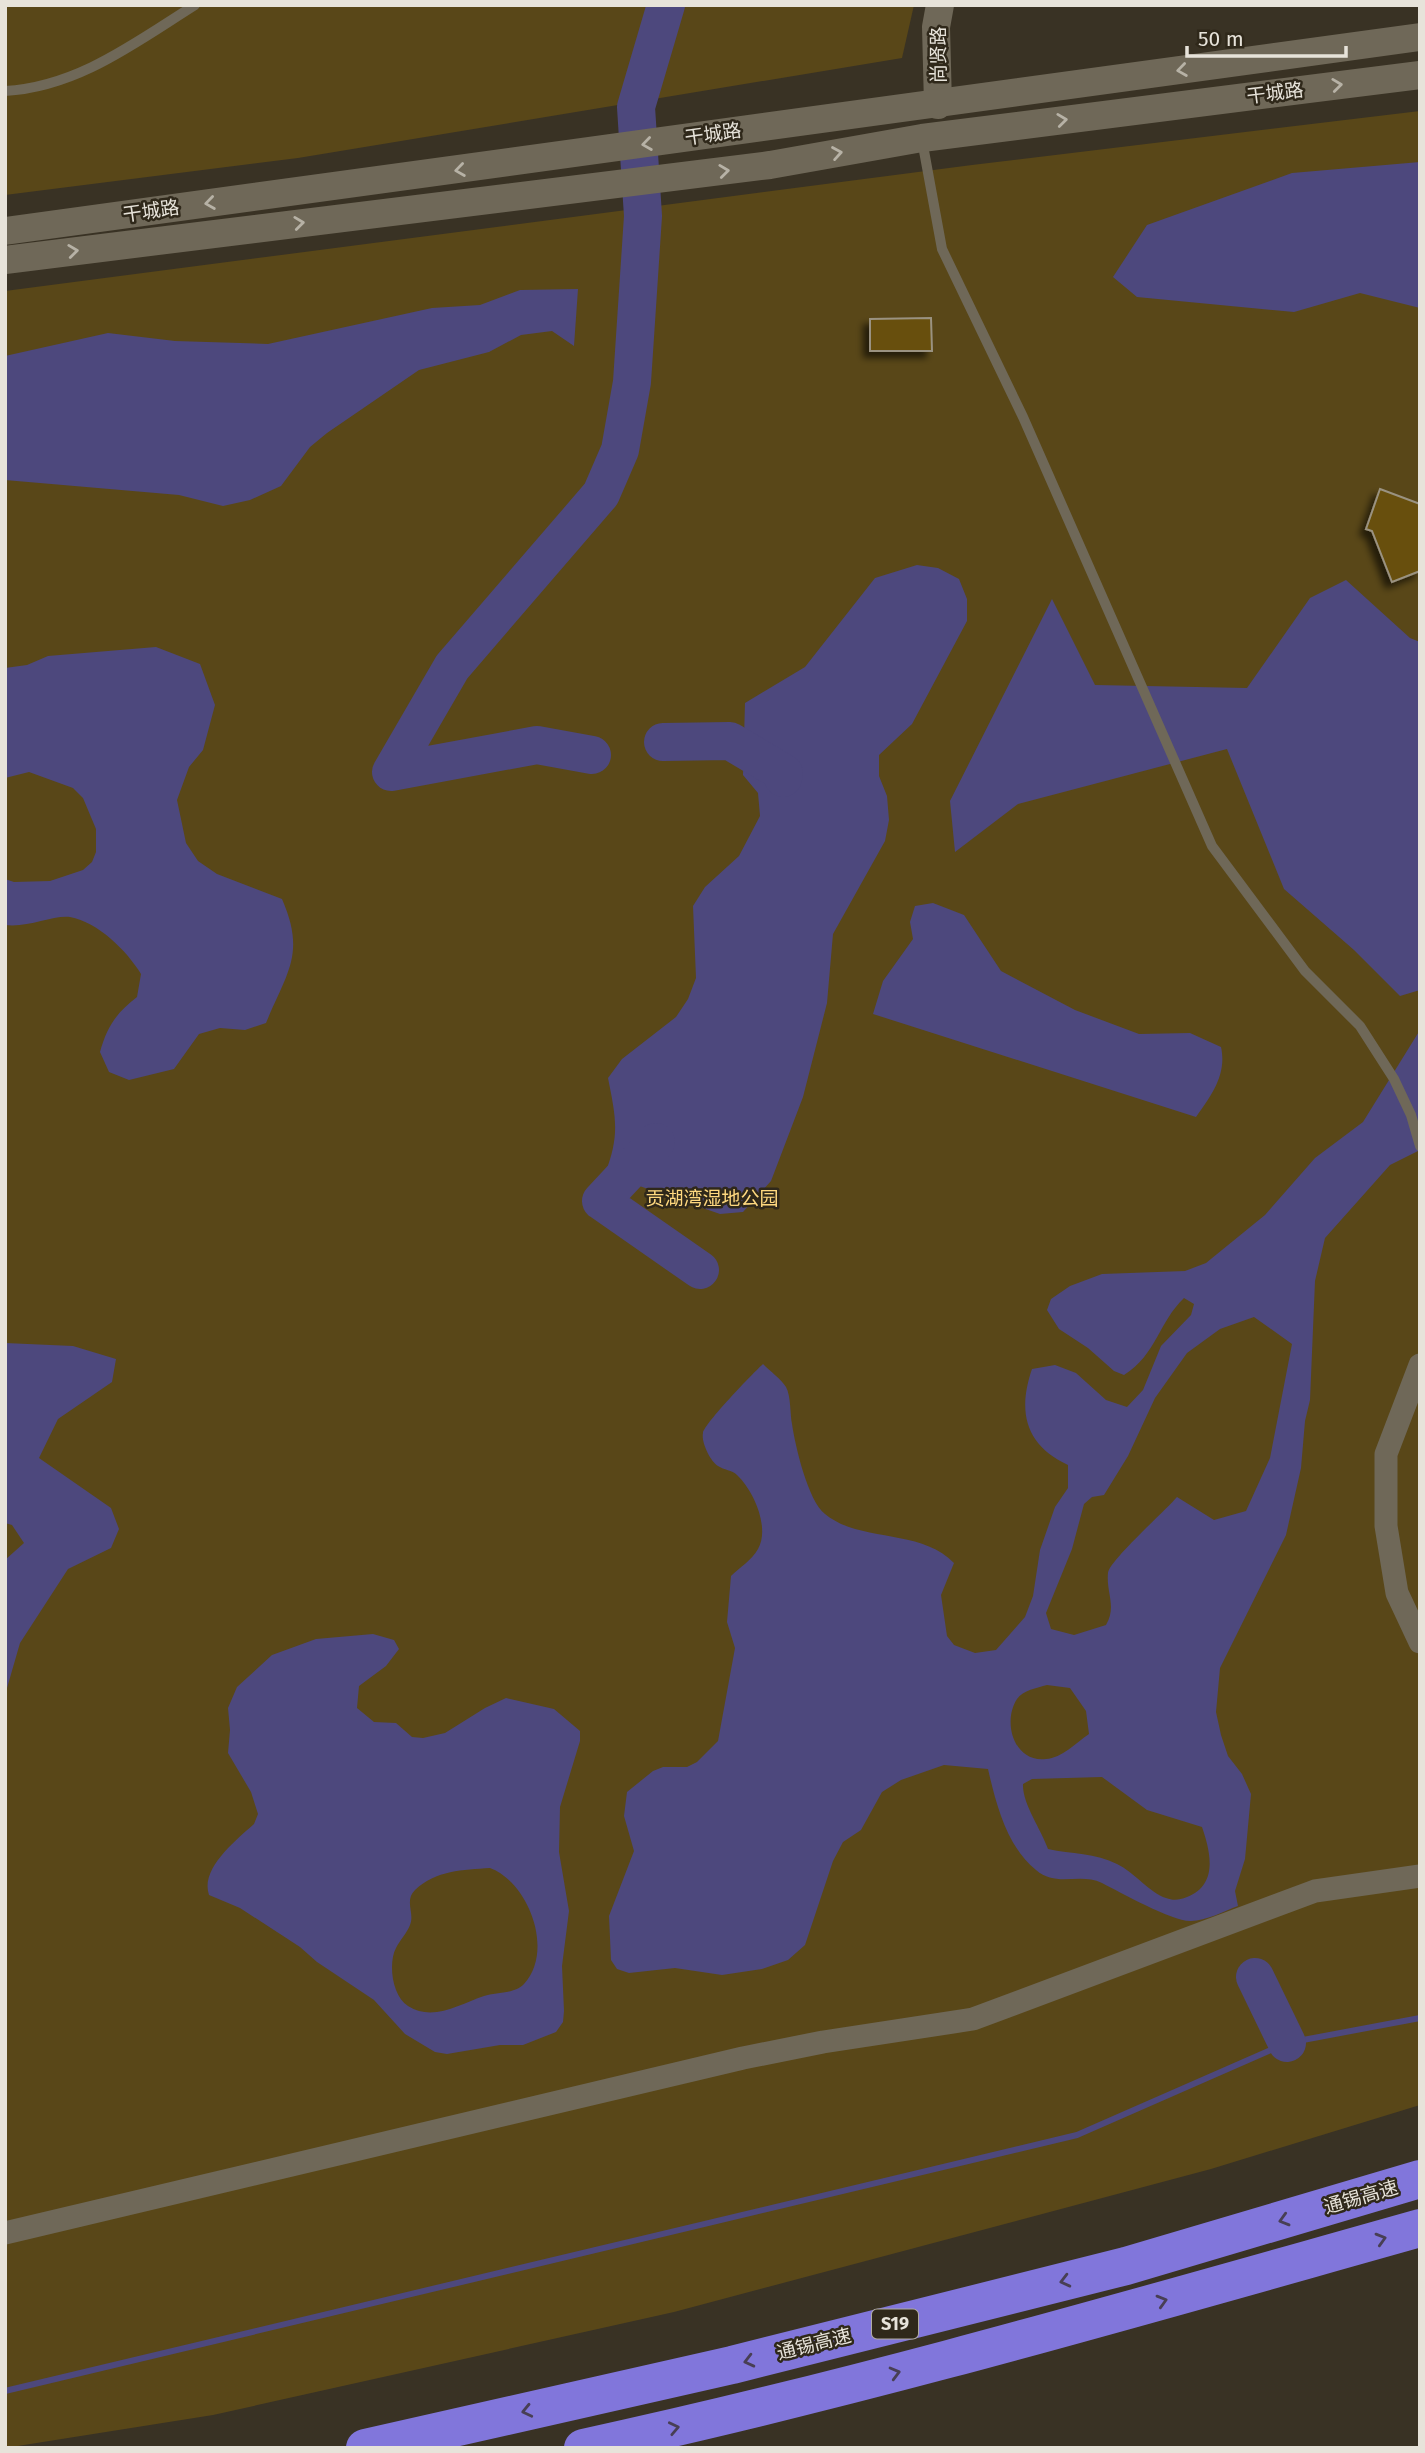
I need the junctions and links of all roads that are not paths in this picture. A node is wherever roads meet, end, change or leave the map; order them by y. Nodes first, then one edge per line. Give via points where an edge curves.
1 (195, 5) edge
2 (943, 5) edge
3 (1420, 37) edge
4 (1420, 75) edge
5 (5, 91) edge
6 (940, 105) junction
7 (922, 138) junction
8 (5, 231) edge
9 (5, 260) edge
10 (1420, 1146) edge
11 (1420, 1365) edge
12 (1420, 1643) edge
13 (1420, 1876) edge
14 (1420, 2179) edge
15 (1420, 2228) edge
16 (5, 2233) edge
17 (365, 2448) edge
18 (583, 2448) edge

1 - 5 lane via 88,72
2 - 6 street, 尚贤路
3 -> 6 street, 干城路
7 -> 4 street, 干城路
6 -> 8 street, 干城路
9 -> 7 street, 干城路 via 770,165
7 - 10 lane via 942,248 1138,671 1212,846 1306,971 1360,1026 1394,1079
11 - 12 street via 1386,1454 1386,1526 1397,1593
13 - 16 street via 1315,1891 973,2019 743,2058
14 -> 17 highway, 通锡高速 / S19 via 1126,2266 732,2365
18 -> 15 highway, S19 via 815,2395

